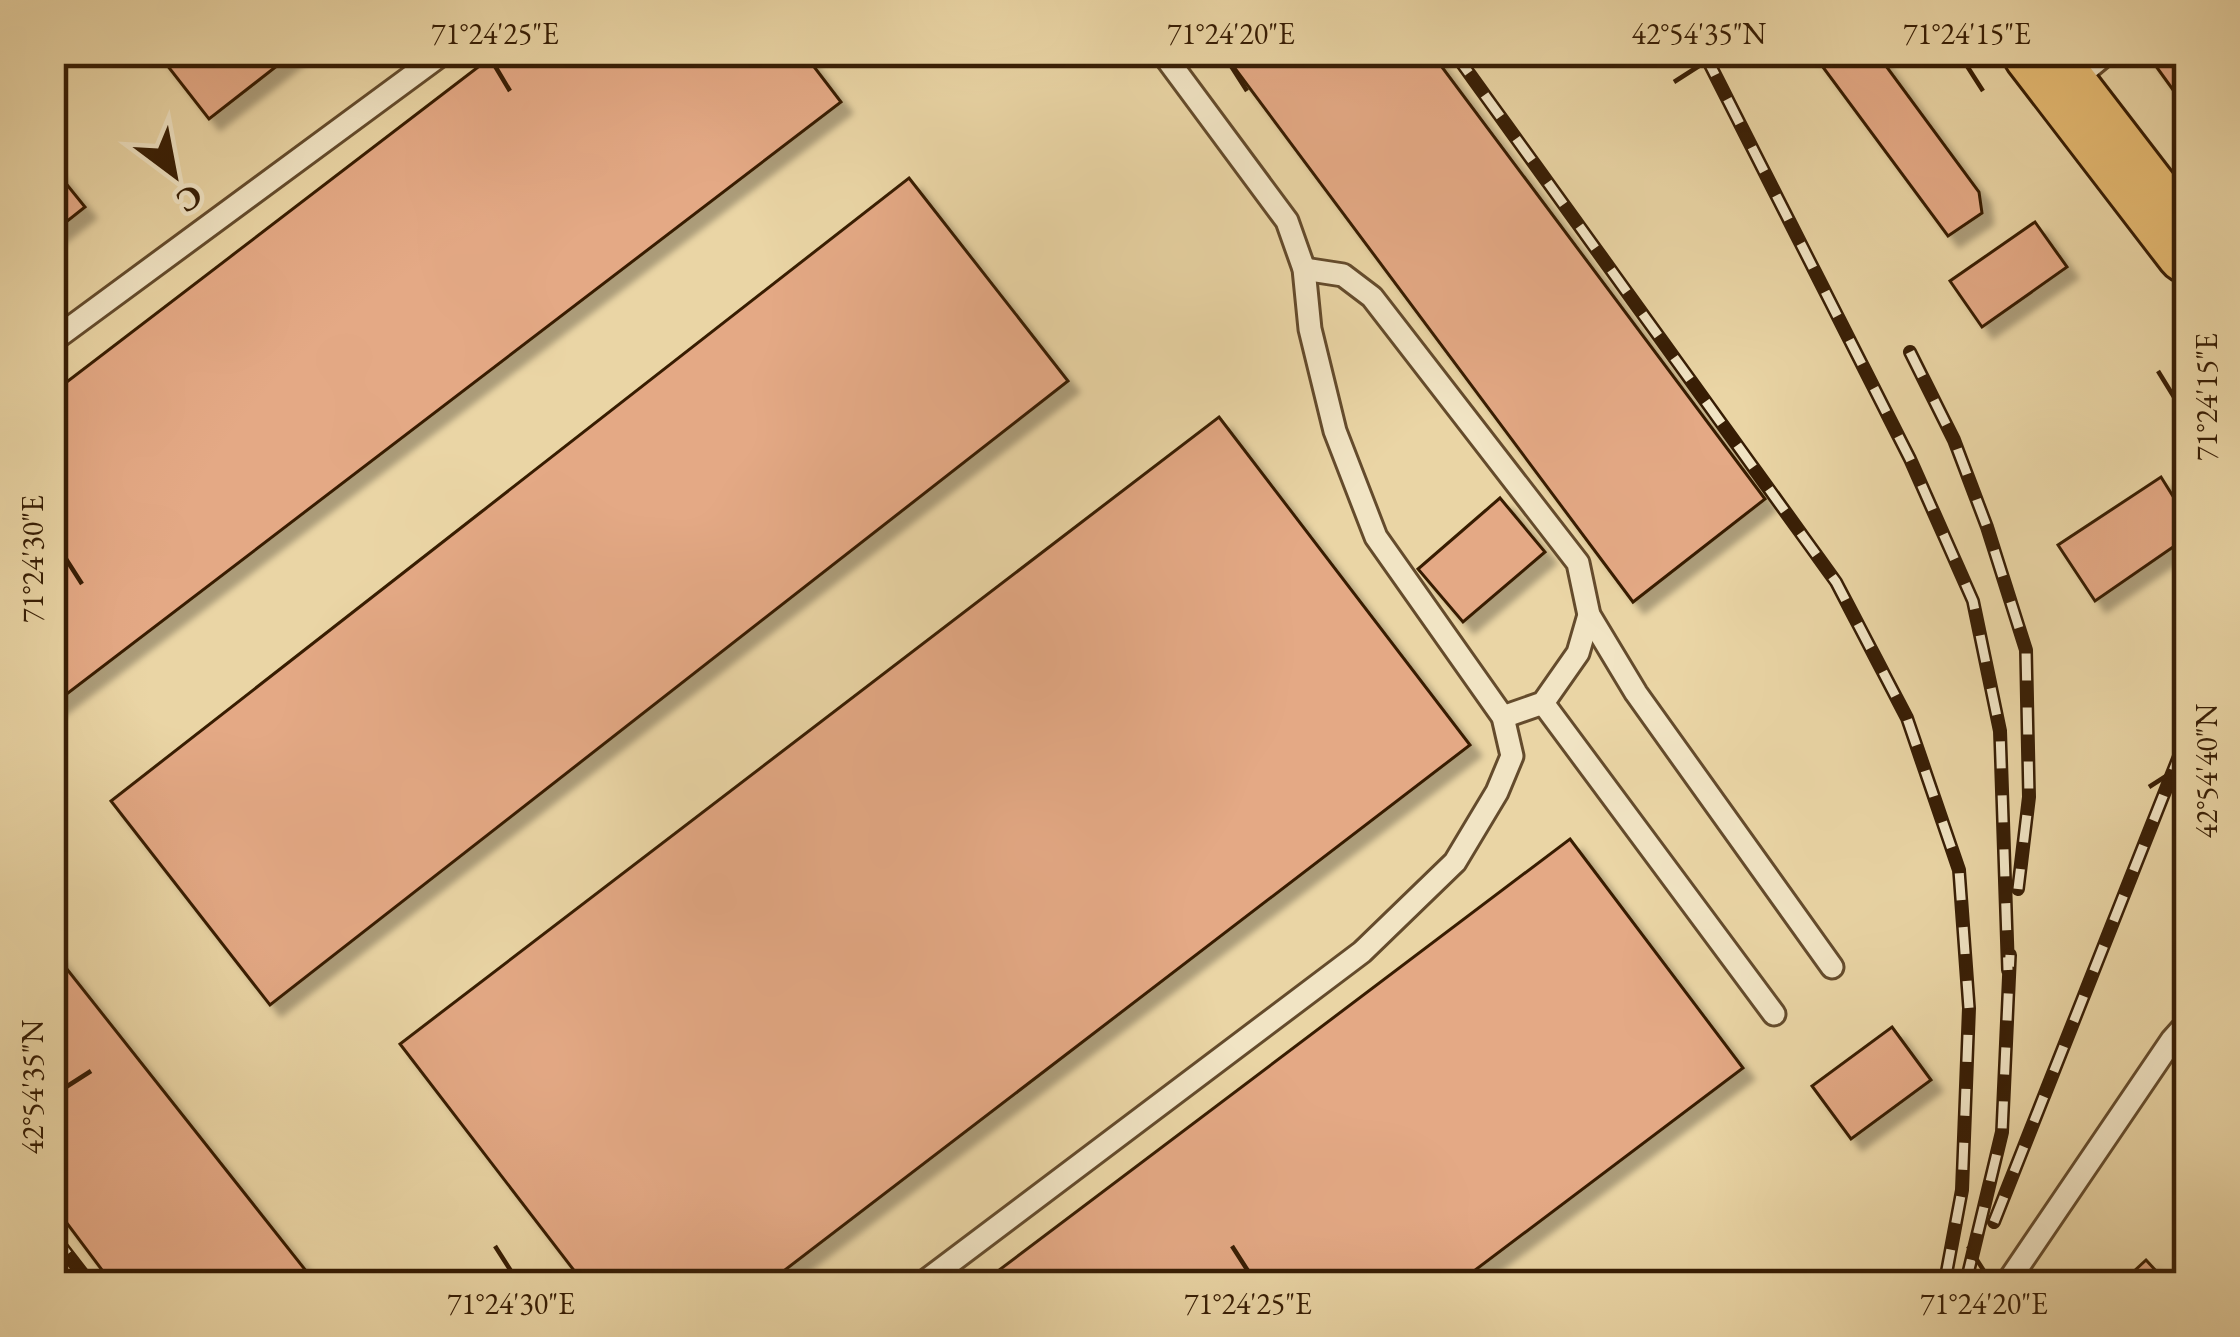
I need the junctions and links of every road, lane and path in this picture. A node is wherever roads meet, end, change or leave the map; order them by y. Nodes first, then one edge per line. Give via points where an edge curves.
1 (446, 51) edge
2 (1161, 51) edge
3 (2070, 63) edge
4 (2189, 250) edge
5 (1304, 269) junction
6 (51, 342) edge
7 (1589, 615) junction
8 (1543, 703) junction
9 (1503, 717) junction
10 (1832, 968) dead end
11 (1774, 1014) dead end
12 (2189, 1021) edge
13 (919, 1286) edge
14 (2005, 1286) edge

1 - 6 lane
2 - 5 lane via 1287,221
3 - 4 main road
5 - 7 lane via 1343,275 1372,297 1578,563
5 - 9 lane via 1335,431 1376,537
7 - 8 lane via 1577,653
7 - 10 lane
8 - 9 lane
8 - 11 lane
9 - 13 lane via 1512,755 1455,862 1362,952
12 - 14 lane

